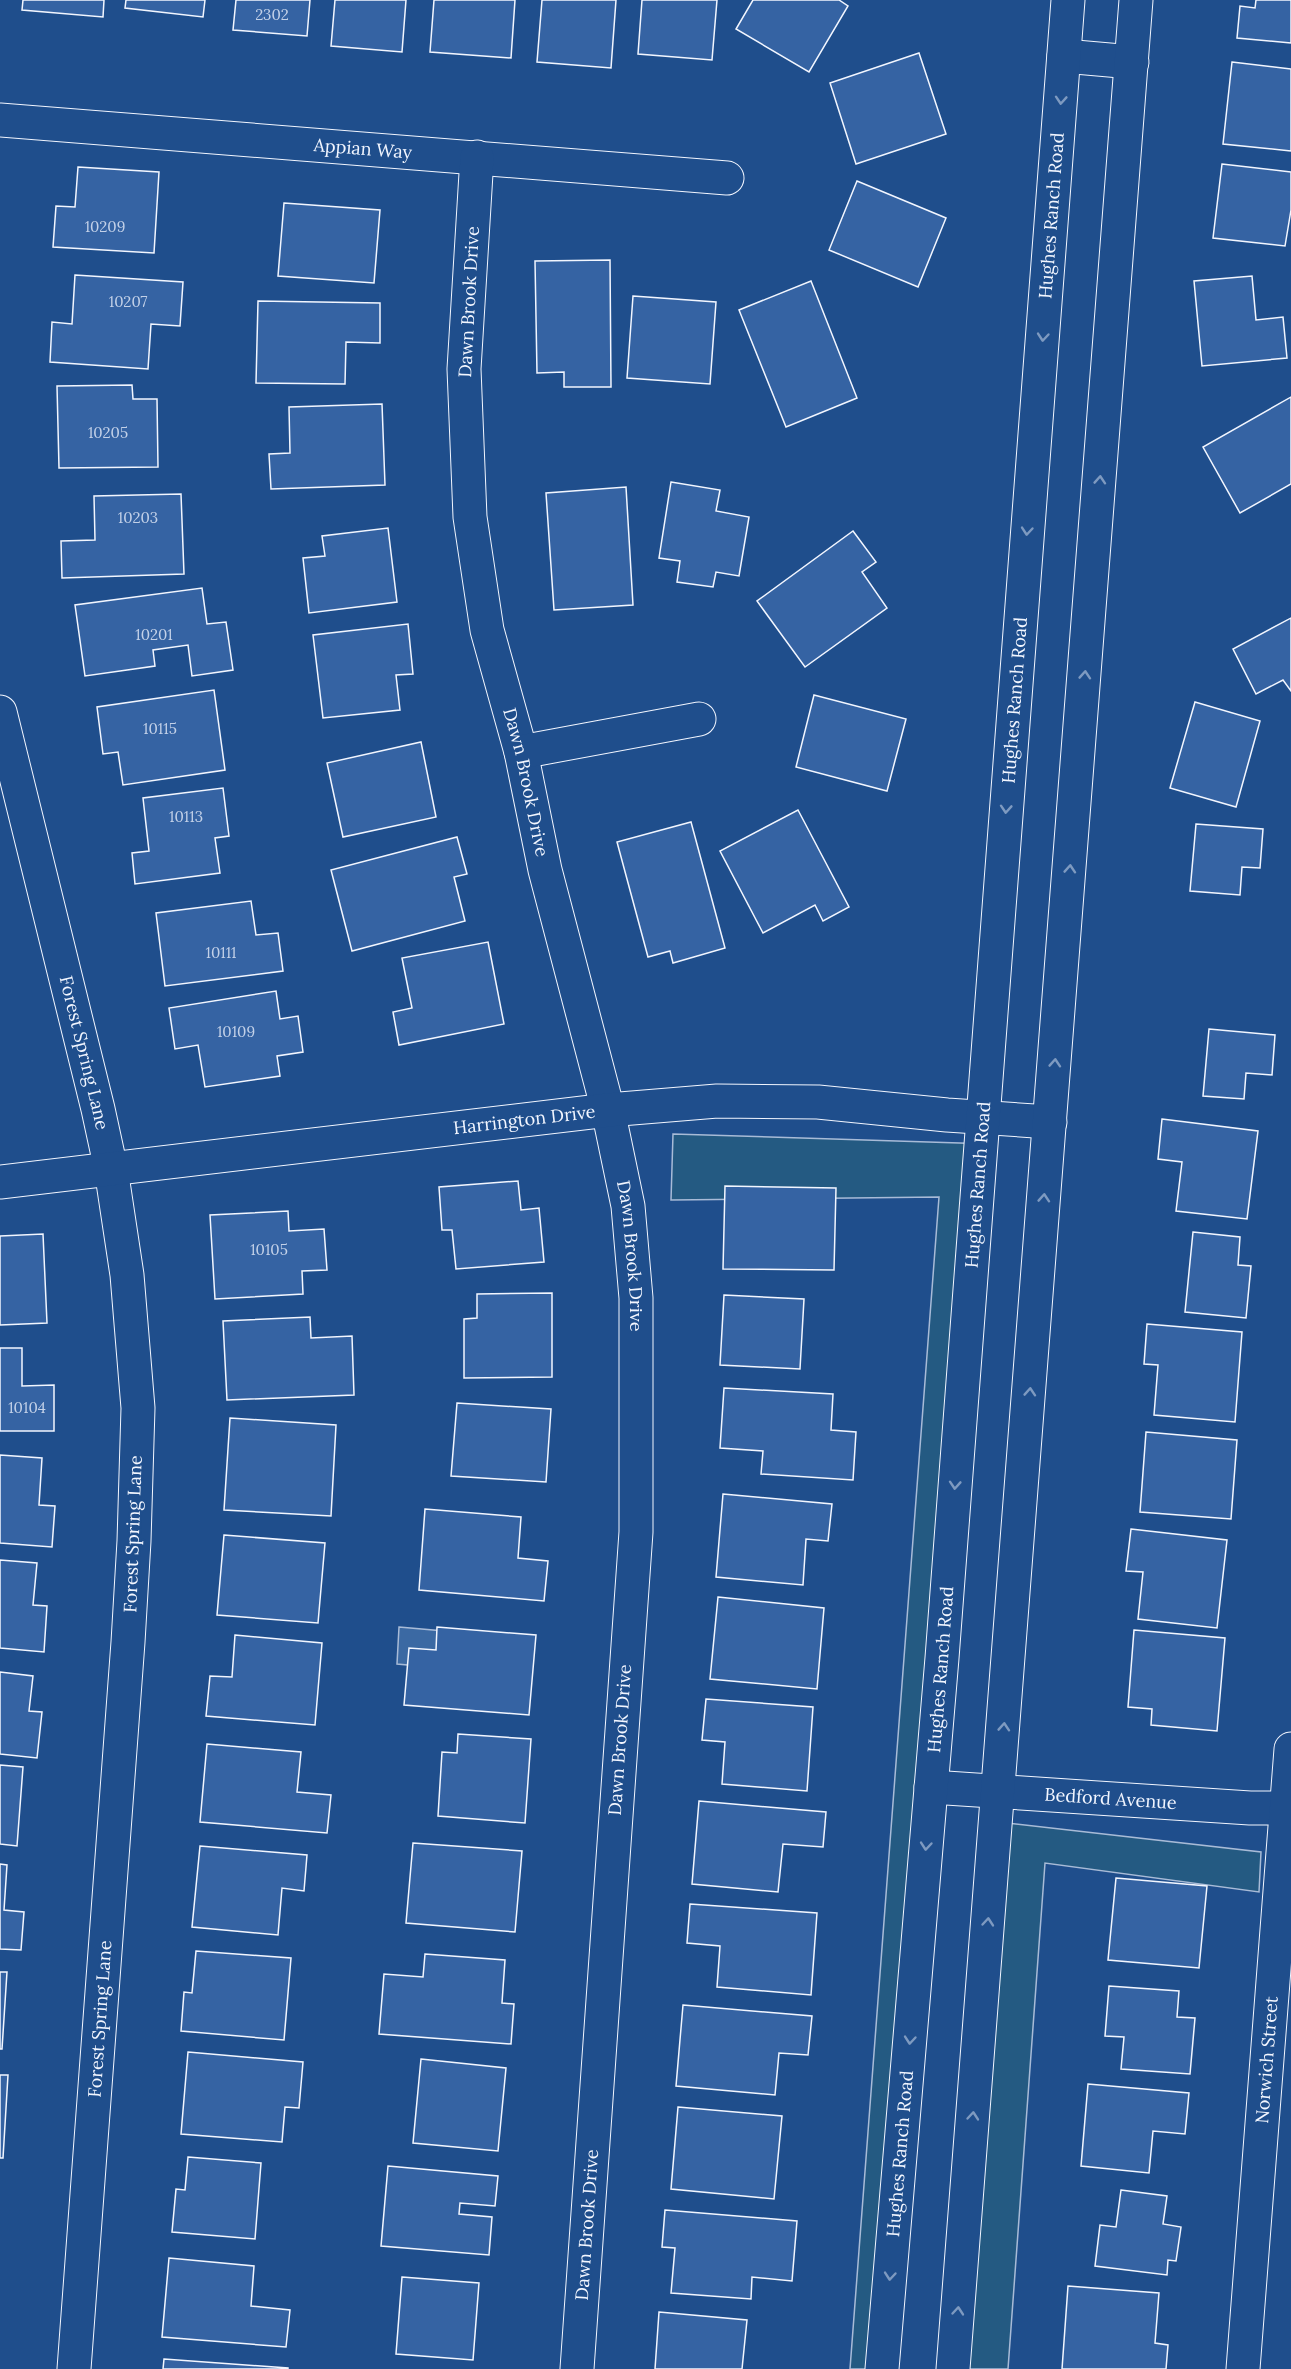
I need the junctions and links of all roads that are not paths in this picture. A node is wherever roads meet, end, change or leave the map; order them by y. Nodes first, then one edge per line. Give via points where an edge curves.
1 (1068, 0) edge
2 (1136, 0) edge
3 (1064, 56) junction
4 (1132, 62) junction
5 (0, 120) edge
6 (477, 158) junction
7 (727, 178) dead end
8 (0, 712) edge
9 (699, 719) dead end
10 (521, 752) junction
11 (608, 1110) junction
12 (983, 1116) junction
13 (1050, 1122) junction
14 (111, 1169) junction
15 (0, 1182) edge
16 (1291, 1749) edge
17 (931, 1787) junction
18 (999, 1793) junction
19 (1289, 1808) edge
20 (74, 2369) edge
21 (577, 2369) edge
22 (882, 2369) edge
23 (953, 2369) edge
24 (1243, 2369) edge

1 - 3 street, Hughes Ranch Road
2 - 4 street
3 - 4 street
3 -> 12 street, Hughes Ranch Road
13 -> 4 street
5 - 6 street, Appian Way
6 - 7 street, Appian Way
6 - 10 street, Dawn Brook Drive via 464,369 470,517 487,630
8 - 14 street, Forest Spring Lane
9 - 10 street
10 - 11 street, Dawn Brook Drive via 545,870
11 - 12 street, Harrington Drive via 717,1101 818,1102
11 - 14 street, Harrington Drive
11 - 21 street, Dawn Brook Drive via 628,1206 636,1298 636,1532
12 - 13 street, Harrington Drive
12 -> 17 street, Hughes Ranch Road
18 -> 13 street
14 - 15 street, Harrington Drive
14 - 20 street, Forest Spring Lane via 127,1275 138,1408 134,1540
16 - 19 street, Norwich Street
17 - 18 street, Bedford Avenue
17 -> 22 street, Hughes Ranch Road
18 - 19 street, Bedford Avenue
23 -> 18 street
19 - 24 street, Norwich Street

